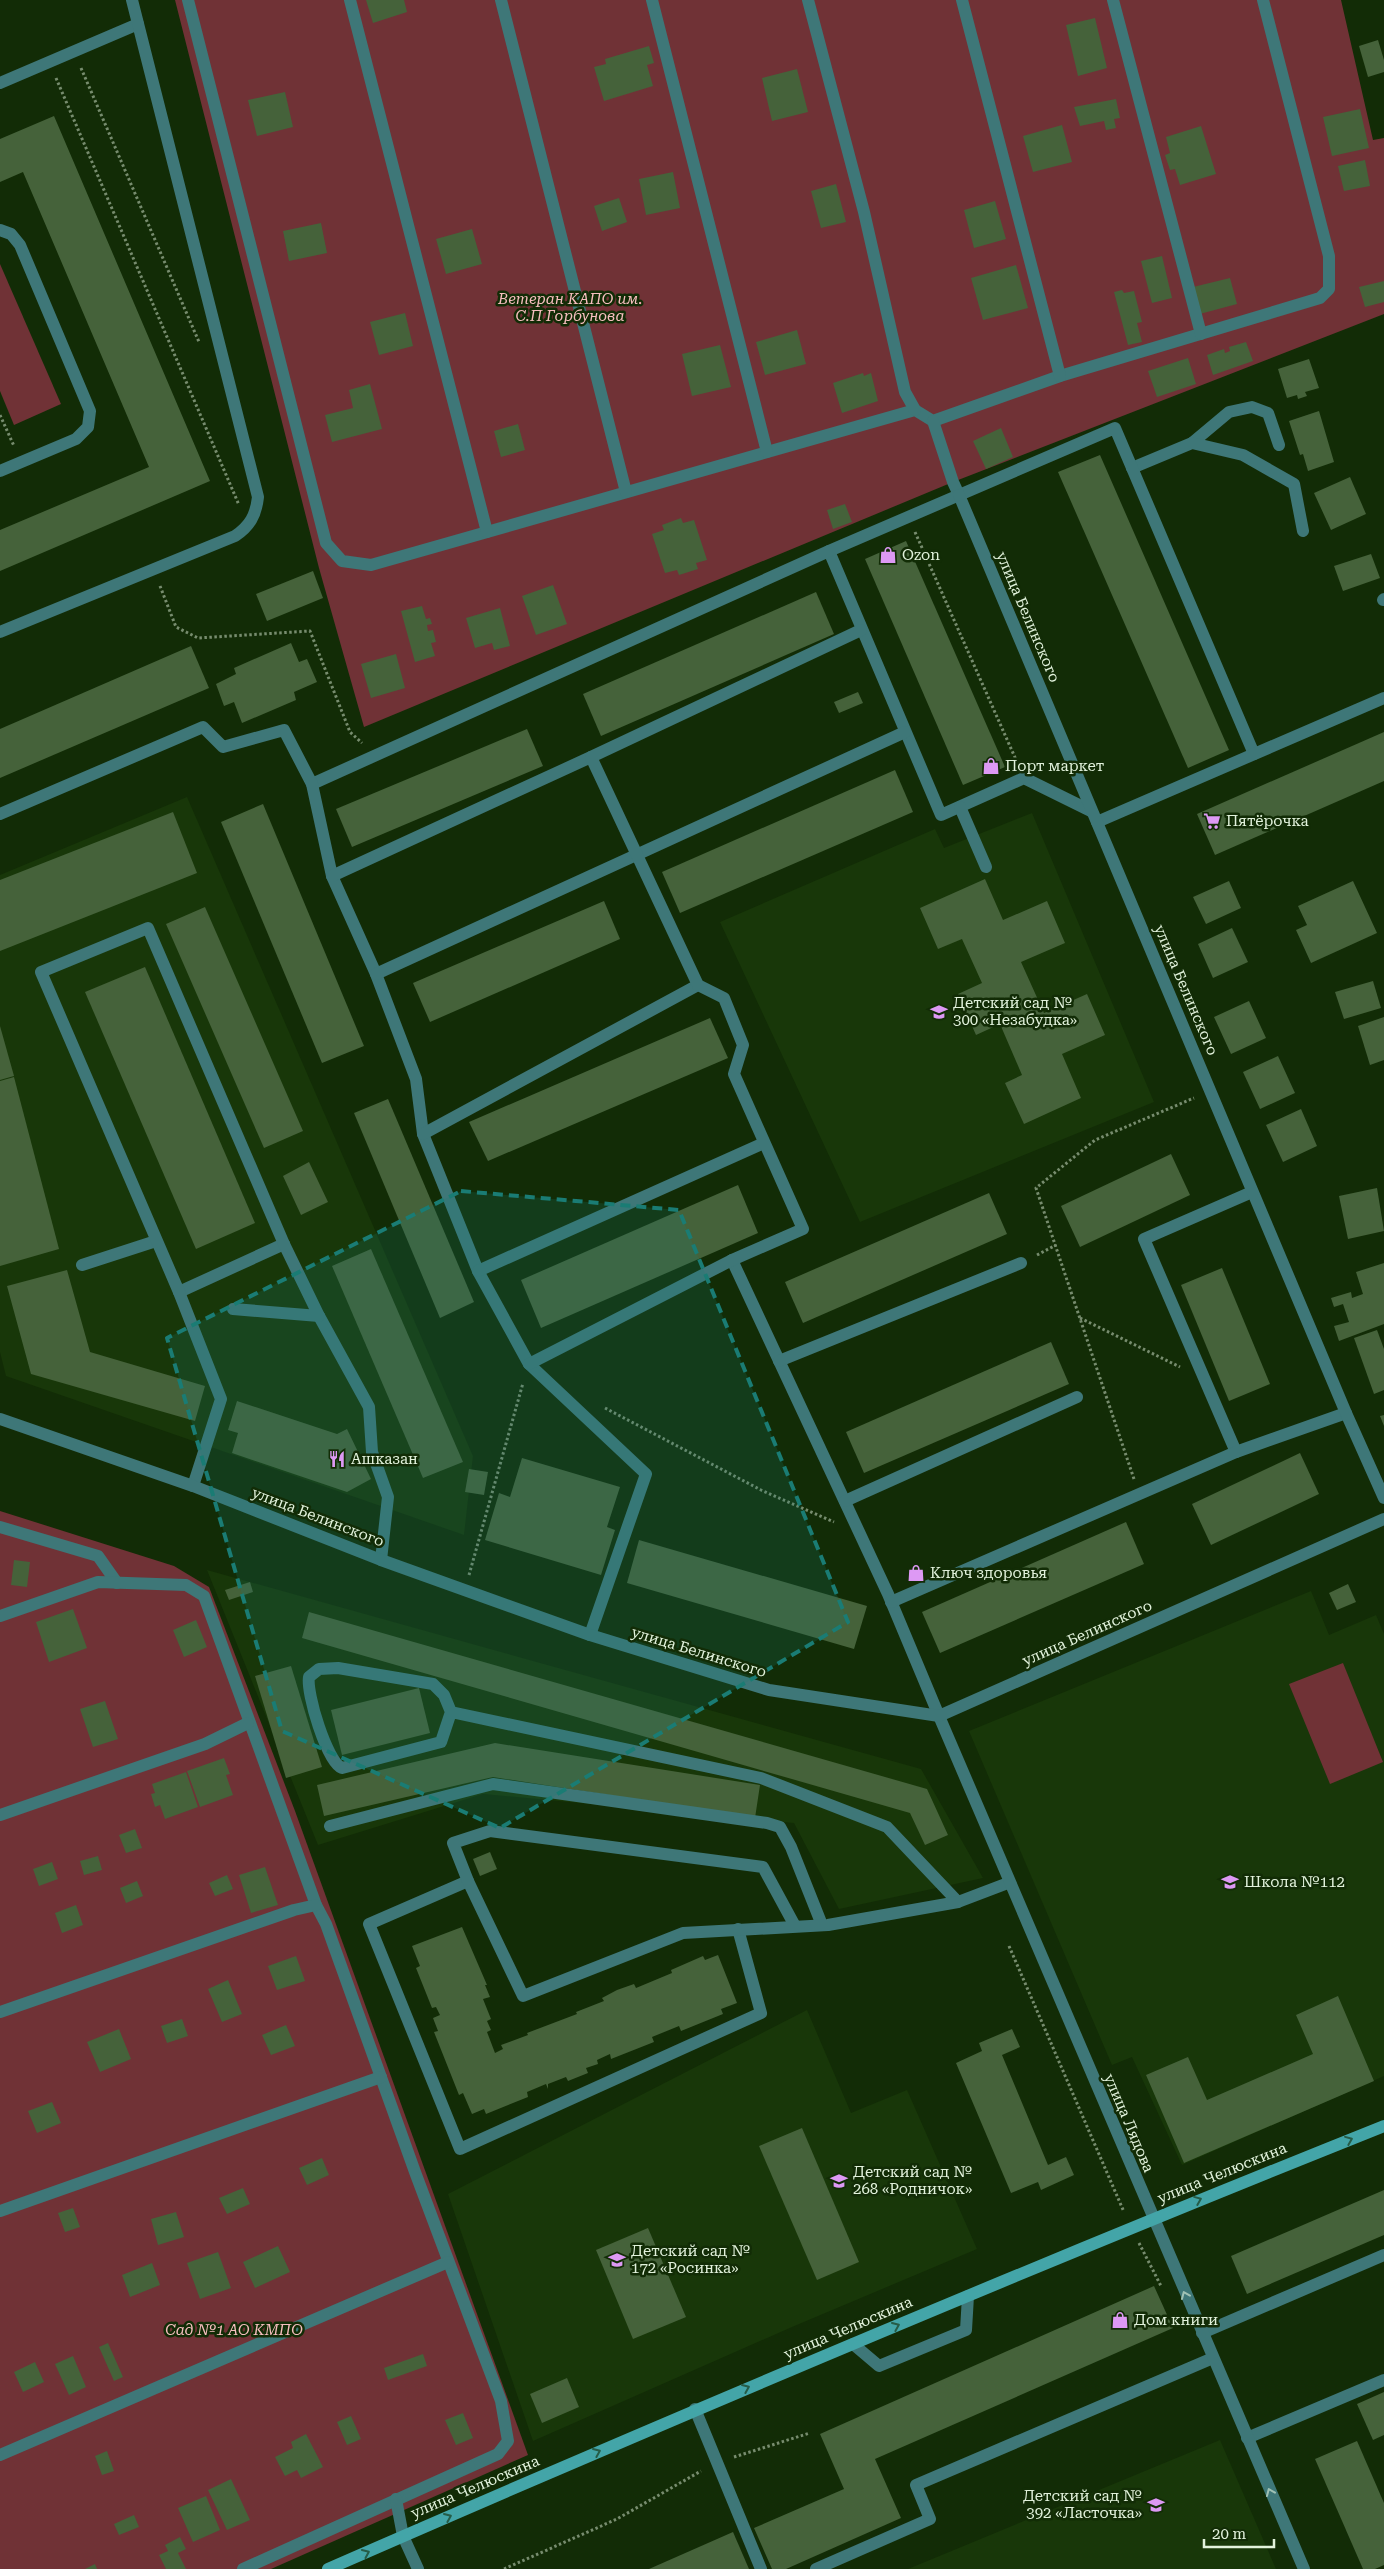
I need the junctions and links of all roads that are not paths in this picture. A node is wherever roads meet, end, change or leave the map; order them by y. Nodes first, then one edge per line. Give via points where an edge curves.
1 (132, 0) edge
2 (188, 0) edge
3 (350, 0) edge
4 (501, 0) edge
5 (652, 0) edge
6 (808, 0) edge
7 (962, 0) edge
8 (1113, 0) edge
9 (1263, 0) edge
10 (138, 24) junction
11 (0, 82) edge
12 (0, 230) edge
13 (1201, 334) junction
14 (1060, 376) junction
15 (915, 410) junction
16 (933, 421) junction
17 (1192, 443) junction
18 (1279, 445) dead end
19 (768, 452) junction
20 (1132, 468) junction
21 (0, 471) edge
22 (626, 492) junction
23 (959, 495) junction
24 (1303, 531) dead end
25 (486, 532) junction
26 (829, 551) junction
27 (861, 630) junction
28 (0, 632) edge
29 (1384, 698) edge
30 (905, 732) junction
31 (1254, 754) junction
32 (591, 757) junction
33 (312, 784) junction
34 (960, 807) junction
35 (0, 814) edge
36 (1094, 816) junction
37 (637, 854) junction
38 (986, 867) dead end
39 (332, 876) junction
40 (376, 974) junction
41 (698, 985) junction
42 (423, 1134) junction
43 (764, 1143) junction
44 (1252, 1192) junction
45 (156, 1241) junction
46 (284, 1244) junction
47 (732, 1260) junction
48 (1021, 1263) dead end
49 (82, 1265) dead end
50 (478, 1271) junction
51 (179, 1292) junction
52 (233, 1309) dead end
53 (319, 1316) junction
54 (779, 1361) junction
55 (529, 1364) junction
56 (1077, 1397) dead end
57 (1346, 1413) junction
58 (0, 1419) edge
59 (1236, 1452) junction
60 (193, 1486) junction
61 (1384, 1498) edge
62 (844, 1502) junction
63 (1384, 1519) edge
64 (0, 1527) edge
65 (381, 1560) junction
66 (117, 1583) junction
67 (891, 1602) junction
68 (0, 1616) edge
69 (590, 1635) junction
70 (451, 1712) junction
71 (939, 1716) junction
72 (248, 1723) junction
73 (0, 1814) edge
74 (330, 1826) dead end
75 (468, 1882) junction
76 (1008, 1883) junction
77 (958, 1902) junction
78 (316, 1905) junction
79 (822, 1925) junction
80 (795, 1926) junction
81 (738, 1930) junction
82 (0, 2012) edge
83 (381, 2077) junction
84 (1384, 2126) edge
85 (0, 2211) edge
86 (1153, 2219) junction
87 (1384, 2255) edge
88 (448, 2262) junction
89 (968, 2296) junction
90 (1202, 2333) junction
91 (853, 2344) junction
92 (1213, 2358) junction
93 (1384, 2380) edge
94 (696, 2409) junction
95 (1247, 2438) junction
96 (0, 2455) edge
97 (396, 2499) junction
98 (403, 2536) junction
99 (243, 2569) edge
100 (328, 2569) edge
101 (418, 2569) edge
102 (761, 2569) edge
103 (816, 2569) edge
104 (1304, 2569) edge

1 - 10 street
2 - 25 street via 326,543 342,561 371,565
3 - 25 street
4 - 22 street
5 - 19 street
6 - 15 street via 864,212 905,392
7 - 14 street
8 - 13 street
9 - 13 street via 1329,256 1329,289 1320,298
10 - 11 street
10 - 28 street via 258,496 254,516 248,526 235,536
12 - 21 street via 11,234 20,245 90,412 88,427 76,439
13 - 14 street
14 - 16 street
15 - 16 street
15 - 19 street
16 - 23 street, улица Белинского
17 - 18 street via 1229,412 1252,406 1268,413
17 - 20 street
17 - 24 street via 1243,455 1294,484
19 - 22 street
20 - 23 street via 1115,428
20 - 31 street
22 - 25 street
23 - 26 street
23 - 36 street, улица Белинского
26 - 27 street
26 - 33 street
27 - 30 street
27 - 32 street
29 - 31 street
30 - 34 street via 941,815
30 - 37 street
31 - 36 street
32 - 37 street
32 - 39 street
33 - 35 street via 284,730 223,747 204,727
33 - 39 street
34 - 36 street via 1024,778
34 - 38 street
36 - 44 street, улица Белинского
37 - 40 street
37 - 41 street
39 - 40 street
40 - 42 street via 416,1079
41 - 42 street
41 - 43 street via 724,998 743,1045 734,1074
42 - 50 street
43 - 47 street via 803,1229
43 - 50 street
44 - 57 street, улица Белинского
44 - 59 street via 1144,1239
45 - 46 street via 41,972 148,928
45 - 49 street
45 - 51 street
46 - 51 street
46 - 53 street
47 - 54 street, улица Лядова
47 - 55 street
48 - 54 street
50 - 55 street
51 - 60 street via 221,1399
52 - 53 street
53 - 65 street via 369,1407 372,1452 388,1497
54 - 62 street, улица Лядова
55 - 69 street via 646,1474
56 - 62 street
57 - 59 street
57 - 61 street, улица Белинского
58 - 60 street, улица Белинского
59 - 67 street
60 - 65 street, улица Белинского
62 - 67 street, улица Лядова
63 - 71 street, улица Белинского
64 - 66 street via 98,1556
65 - 69 street, улица Белинского
66 - 68 street via 98,1582
66 - 72 street via 186,1585 204,1596
67 - 71 street, улица Лядова
69 - 71 street, улица Белинского via 768,1690
70 - 70 street via 441,1742 342,1768 336,1766 326,1745 309,1691 309,1677 319,1668 338,1668 433,1684 444,1695
70 - 77 street via 761,1778 887,1827
71 - 76 street, улица Лядова
72 - 73 street via 205,1744
72 - 78 street
74 - 79 street via 493,1784 767,1823 780,1827 791,1847
75 - 80 street via 453,1843 490,1831 763,1867
75 - 81 street via 523,1996 683,1932
75 - 81 street via 369,1924 460,2149 761,2013
76 - 77 street
76 - 86 street, улица Лядова
77 - 79 street
78 - 82 street
78 - 83 street via 326,1924
79 - 80 street
80 - 81 street
83 - 85 street
83 - 88 street
86 -> 84 main road, улица Челюскина
86 - 89 main road, улица Челюскина
90 -> 86 street, улица Лядова
87 - 90 street
88 - 96 street
88 - 97 street via 501,2401 508,2441 498,2454
91 -> 89 main road, улица Челюскина
89 - 91 street via 966,2330 879,2366
90 - 92 street, улица Лядова
94 -> 91 main road, улица Челюскина
92 - 95 street, улица Лядова
92 - 103 street via 916,2485 930,2519
93 - 95 street
98 -> 94 main road, улица Челюскина
94 - 102 street
104 -> 95 street, улица Лядова
97 - 98 street
97 - 99 street
100 -> 98 main road, улица Челюскина
98 - 101 street

